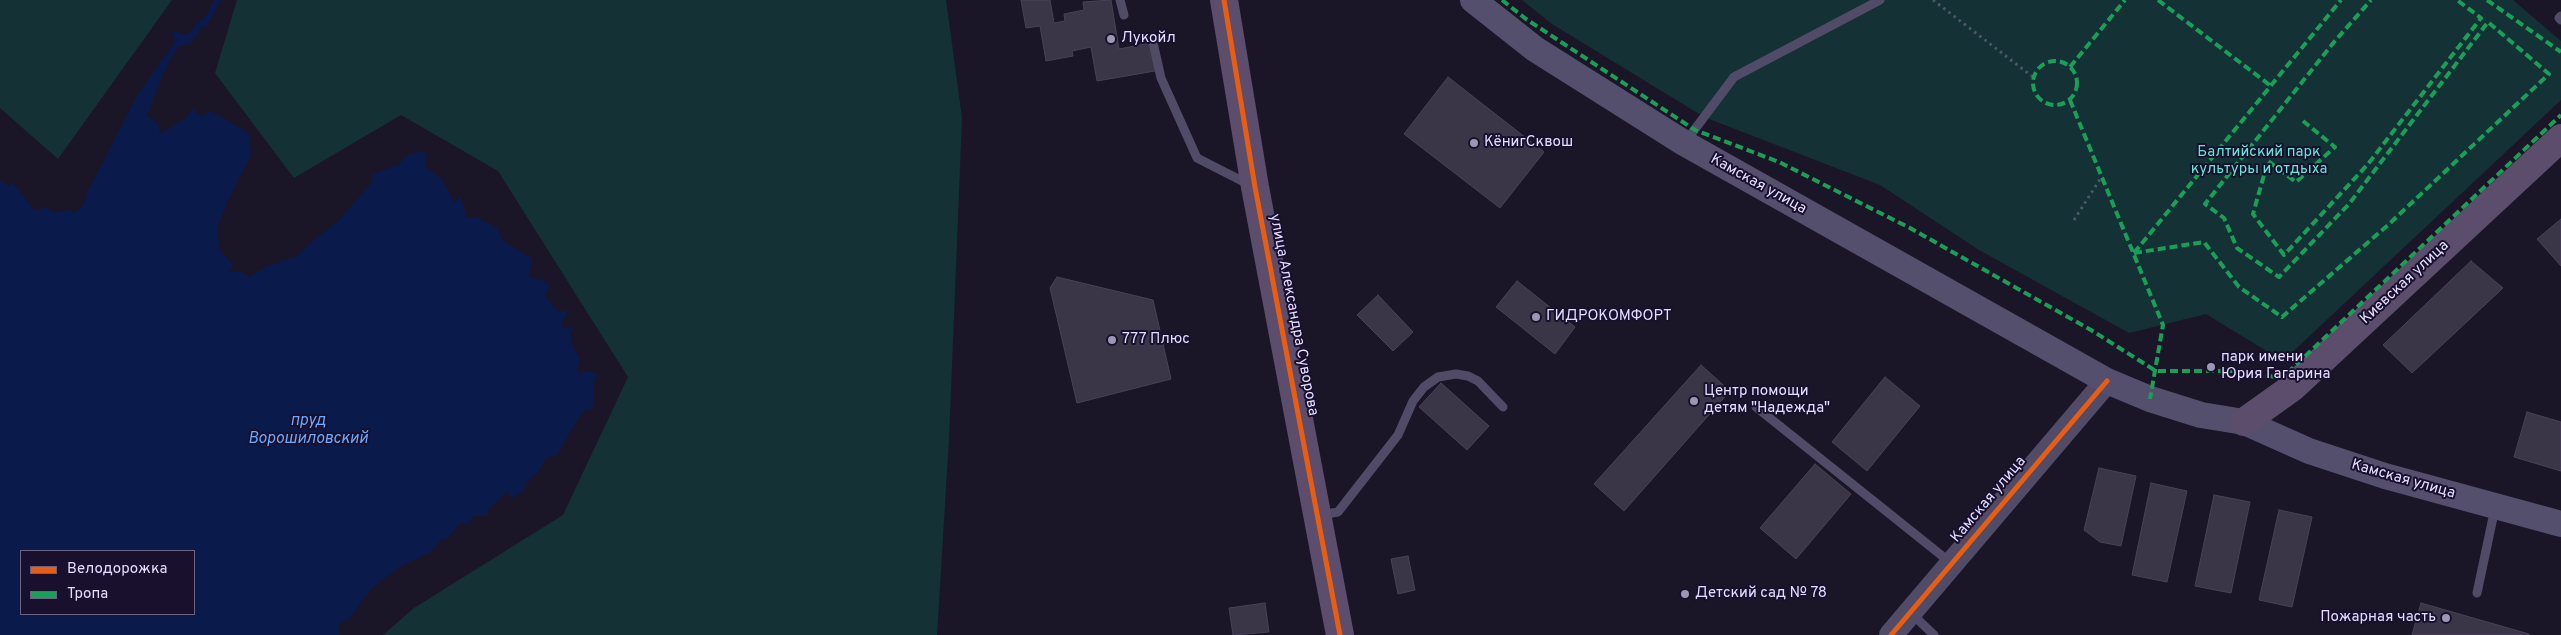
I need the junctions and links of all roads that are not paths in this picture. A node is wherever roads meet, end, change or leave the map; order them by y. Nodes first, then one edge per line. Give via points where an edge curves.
1 (1120, 0) edge
2 (1224, 0) edge
3 (1473, 0) edge
4 (1880, 0) edge
5 (1124, 15) dead end
6 (2561, 16) edge
7 (2561, 20) edge
8 (1152, 38) dead end
9 (2561, 138) edge
10 (1684, 143) junction
11 (1255, 187) junction
12 (2107, 381) junction
13 (1503, 407) dead end
14 (1756, 407) dead end
15 (2244, 422) junction
16 (2496, 506) junction
17 (1319, 516) junction
18 (2561, 524) edge
19 (1951, 564) junction
20 (2476, 593) dead end
21 (1910, 613) junction
22 (1340, 635) edge
23 (1891, 635) edge
24 (1934, 635) edge

1 - 5 lane
2 - 11 main road, улица Александра Суворова
3 - 10 main road, Камская улица via 1535,49
4 - 10 lane via 1734,77
6 - 7 lane
8 - 11 lane via 1161,78 1197,158
9 - 15 main road, Киевская улица via 2293,386
10 - 12 main road, Камская улица
11 - 17 main road, улица Александра Суворова
12 - 15 main road, Камская улица via 2201,415
12 - 19 street, Камская улица
13 - 17 lane via 1478,381 1468,376 1438,377 1413,401 1398,435 1338,512
14 - 19 lane
15 - 16 main road, Камская улица via 2292,444 2357,467
16 - 18 main road, Камская улица
16 - 20 lane
17 - 22 main road, улица Александра Суворова
19 - 21 street, Камская улица
21 - 23 street, Камская улица
21 - 24 lane

